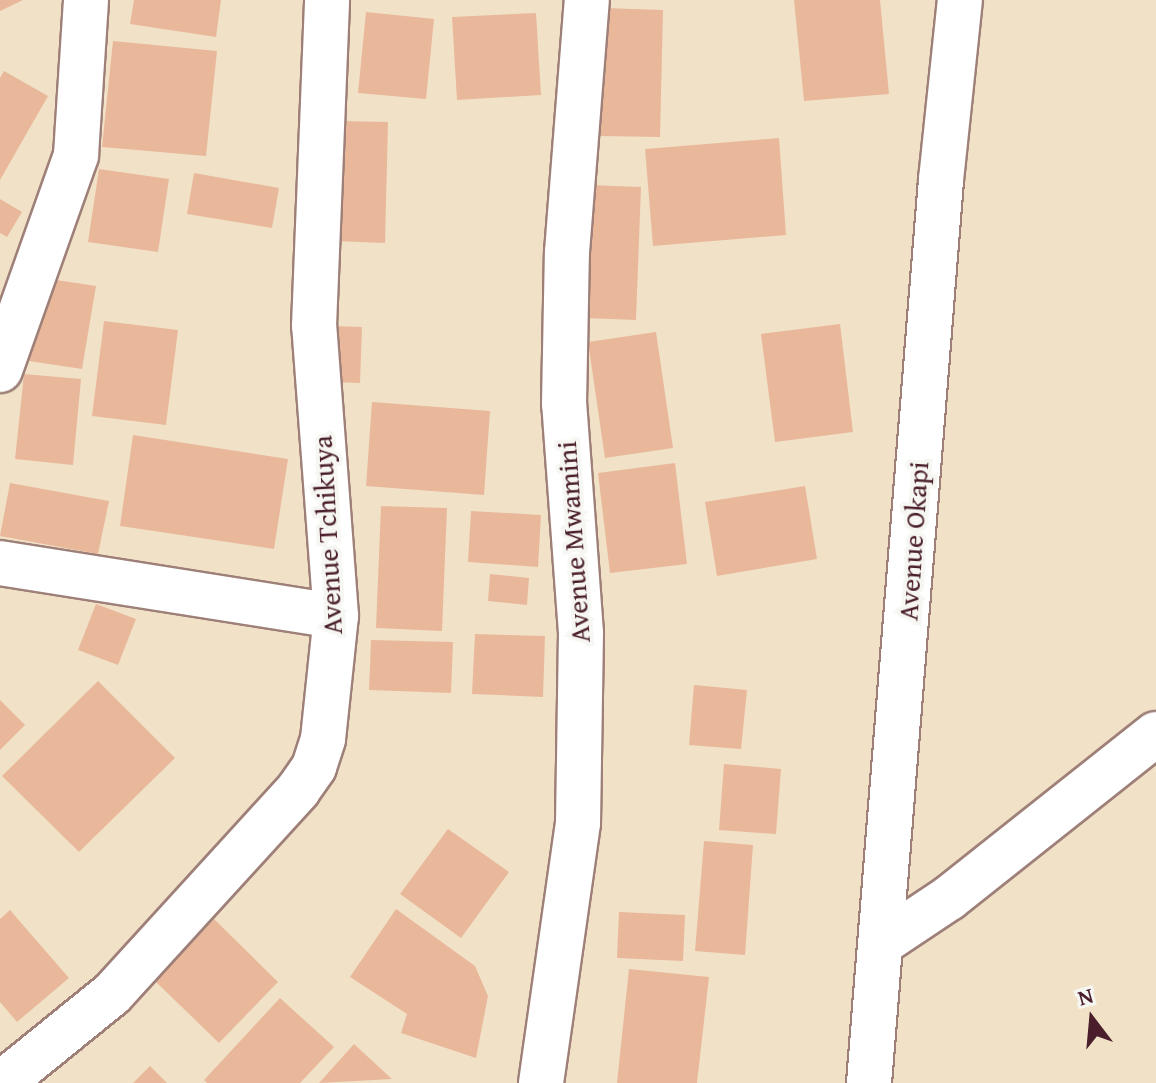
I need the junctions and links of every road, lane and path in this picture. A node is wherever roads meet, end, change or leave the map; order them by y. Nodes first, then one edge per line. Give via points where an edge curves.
1 (86, 0) edge
2 (327, 0) edge
3 (587, 0) edge
4 (960, 0) edge
5 (0, 370) edge
6 (0, 563) edge
7 (336, 616) junction
8 (1156, 734) edge
9 (883, 942) junction
10 (2, 1083) edge
11 (541, 1083) edge
12 (869, 1083) edge

1 - 5 street via 76,155
2 - 7 street, Avenue Tchikuya via 314,326
3 - 11 street, Avenue Mwamini via 567,252 564,404 581,633 578,823
4 - 9 street, Avenue Okapi via 941,180
6 - 7 street
7 - 10 street, Avenue Tchikuya via 323,739 314,767 298,790 112,994
8 - 9 street via 949,898
9 - 12 street, Avenue Okapi

